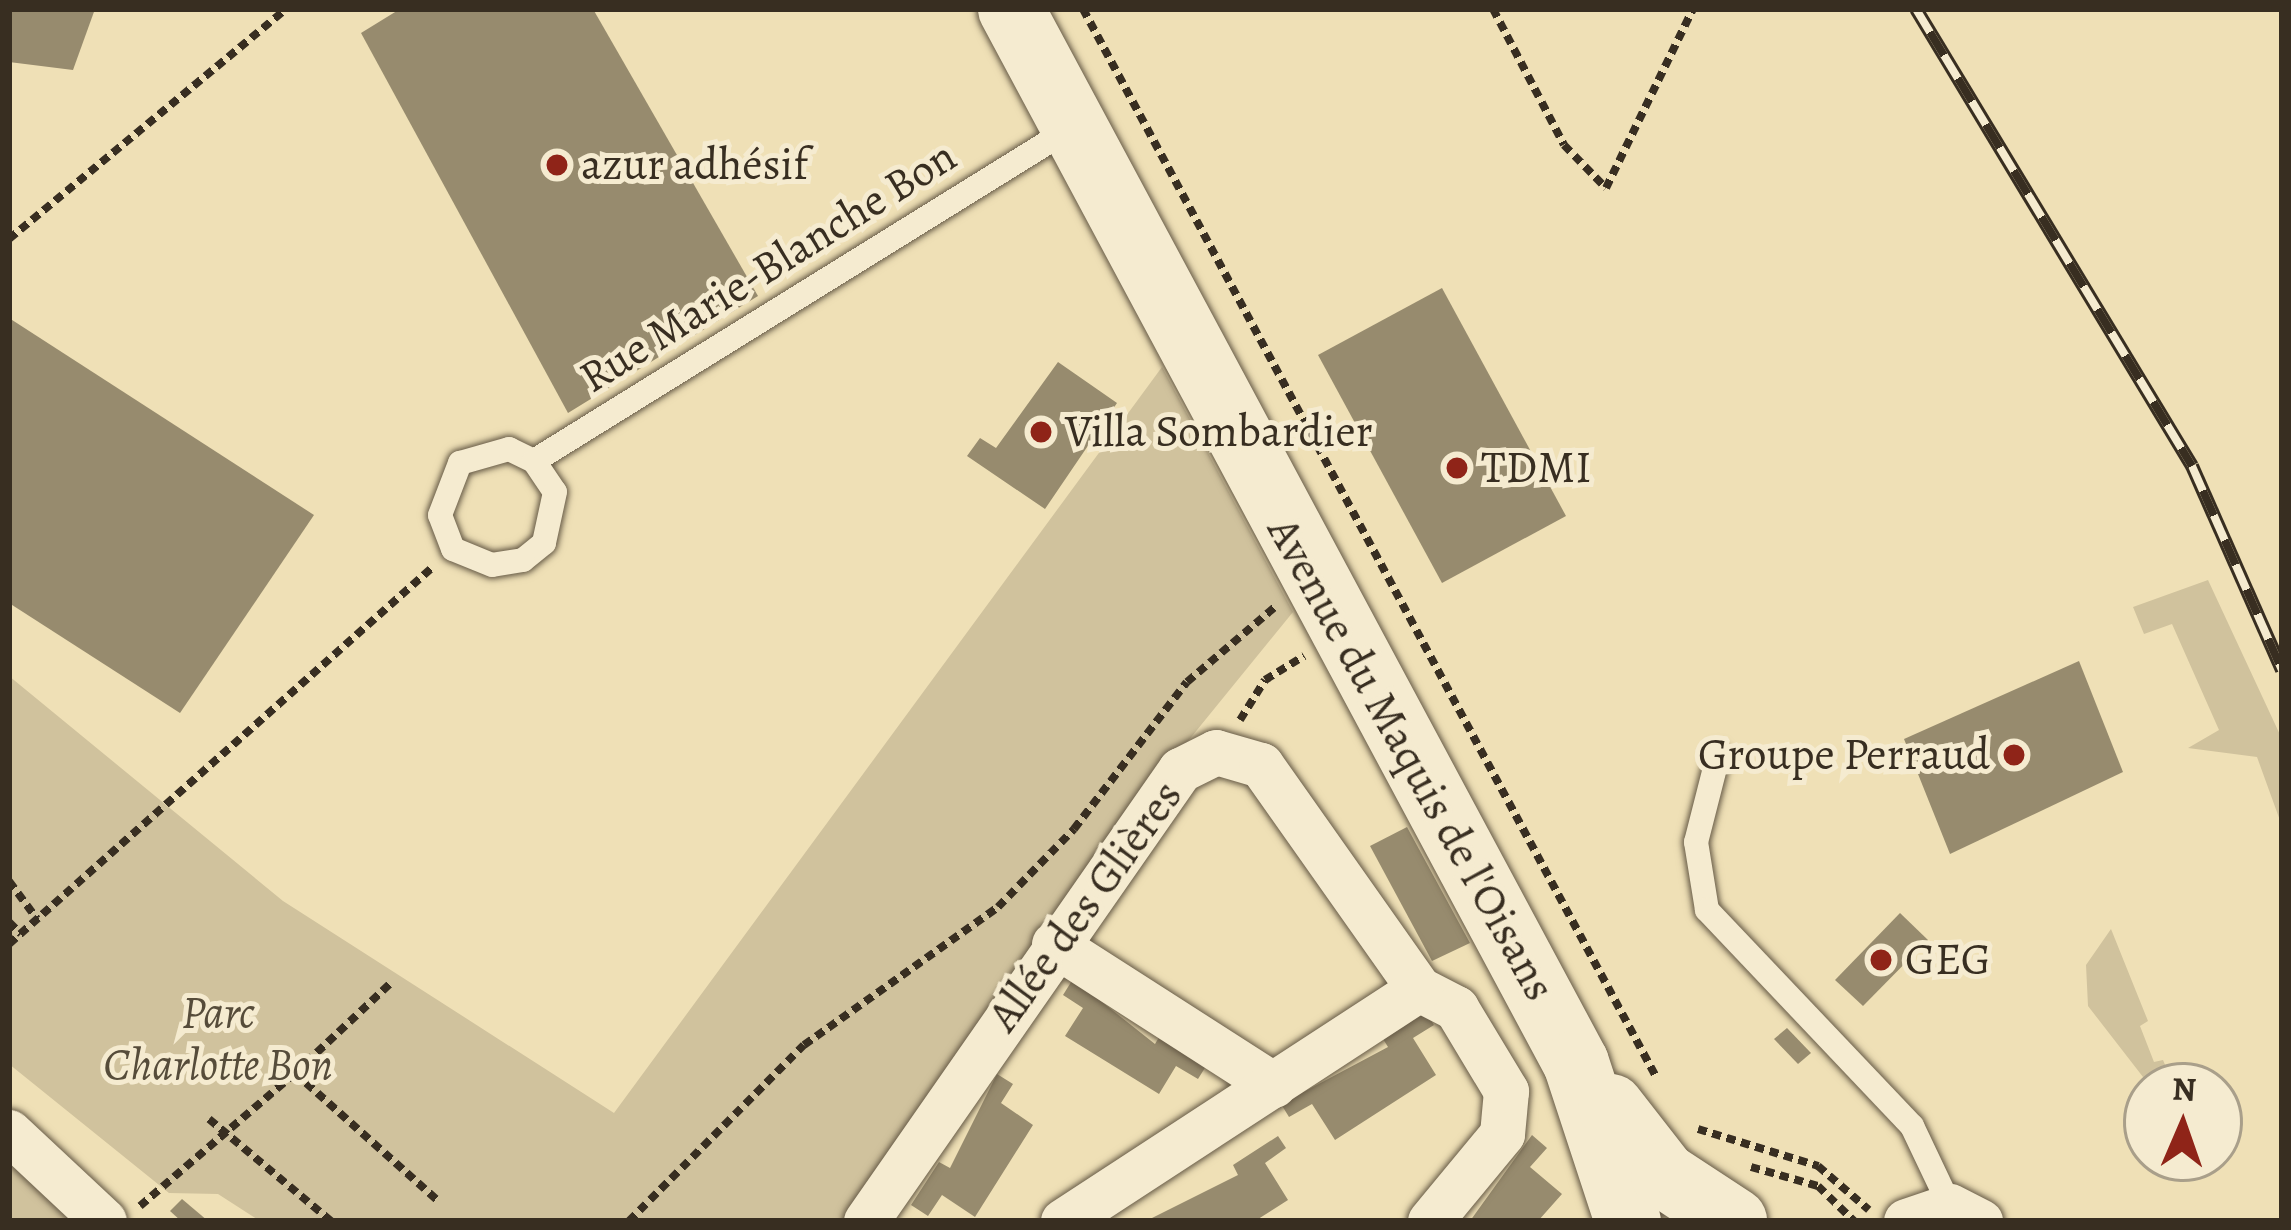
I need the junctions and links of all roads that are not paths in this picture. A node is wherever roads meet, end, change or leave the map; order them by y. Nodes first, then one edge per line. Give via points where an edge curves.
1 (1011, 9) edge
2 (1059, 136) junction
3 (534, 461) junction
4 (1718, 756) dead end
5 (1054, 944) junction
6 (1419, 989) junction
7 (1576, 1063) junction
8 (1274, 1085) junction
9 (9, 1132) edge
10 (1955, 1216) edge
11 (104, 1221) edge
12 (866, 1221) edge
13 (1063, 1221) edge
14 (1430, 1221) edge
15 (1628, 1221) edge
16 (1734, 1221) edge
17 (1906, 1221) edge

1 - 2 street, Avenue du Maquis de l'Oisans
2 - 3 lane, Rue Marie-Blanche Bon
2 - 7 street, Avenue du Maquis de l'Oisans
3 - 3 lane via 509,449 460,463 440,515 453,549 492,565 523,560 544,544 555,492
4 - 10 lane via 1696,842 1707,910 1912,1126
5 - 6 street, Allée des Glières via 1180,770 1216,752 1261,765
5 - 8 street
5 - 12 street, Allée des Glières
6 - 8 street
6 - 14 street, Allée des Glières via 1456,1008 1506,1090 1502,1134
7 - 15 street, Avenue du Maquis de l'Oisans
7 - 16 street, Avenue du Maquis de l'Oisans via 1664,1174
8 - 13 street
9 - 11 street
10 - 17 street

